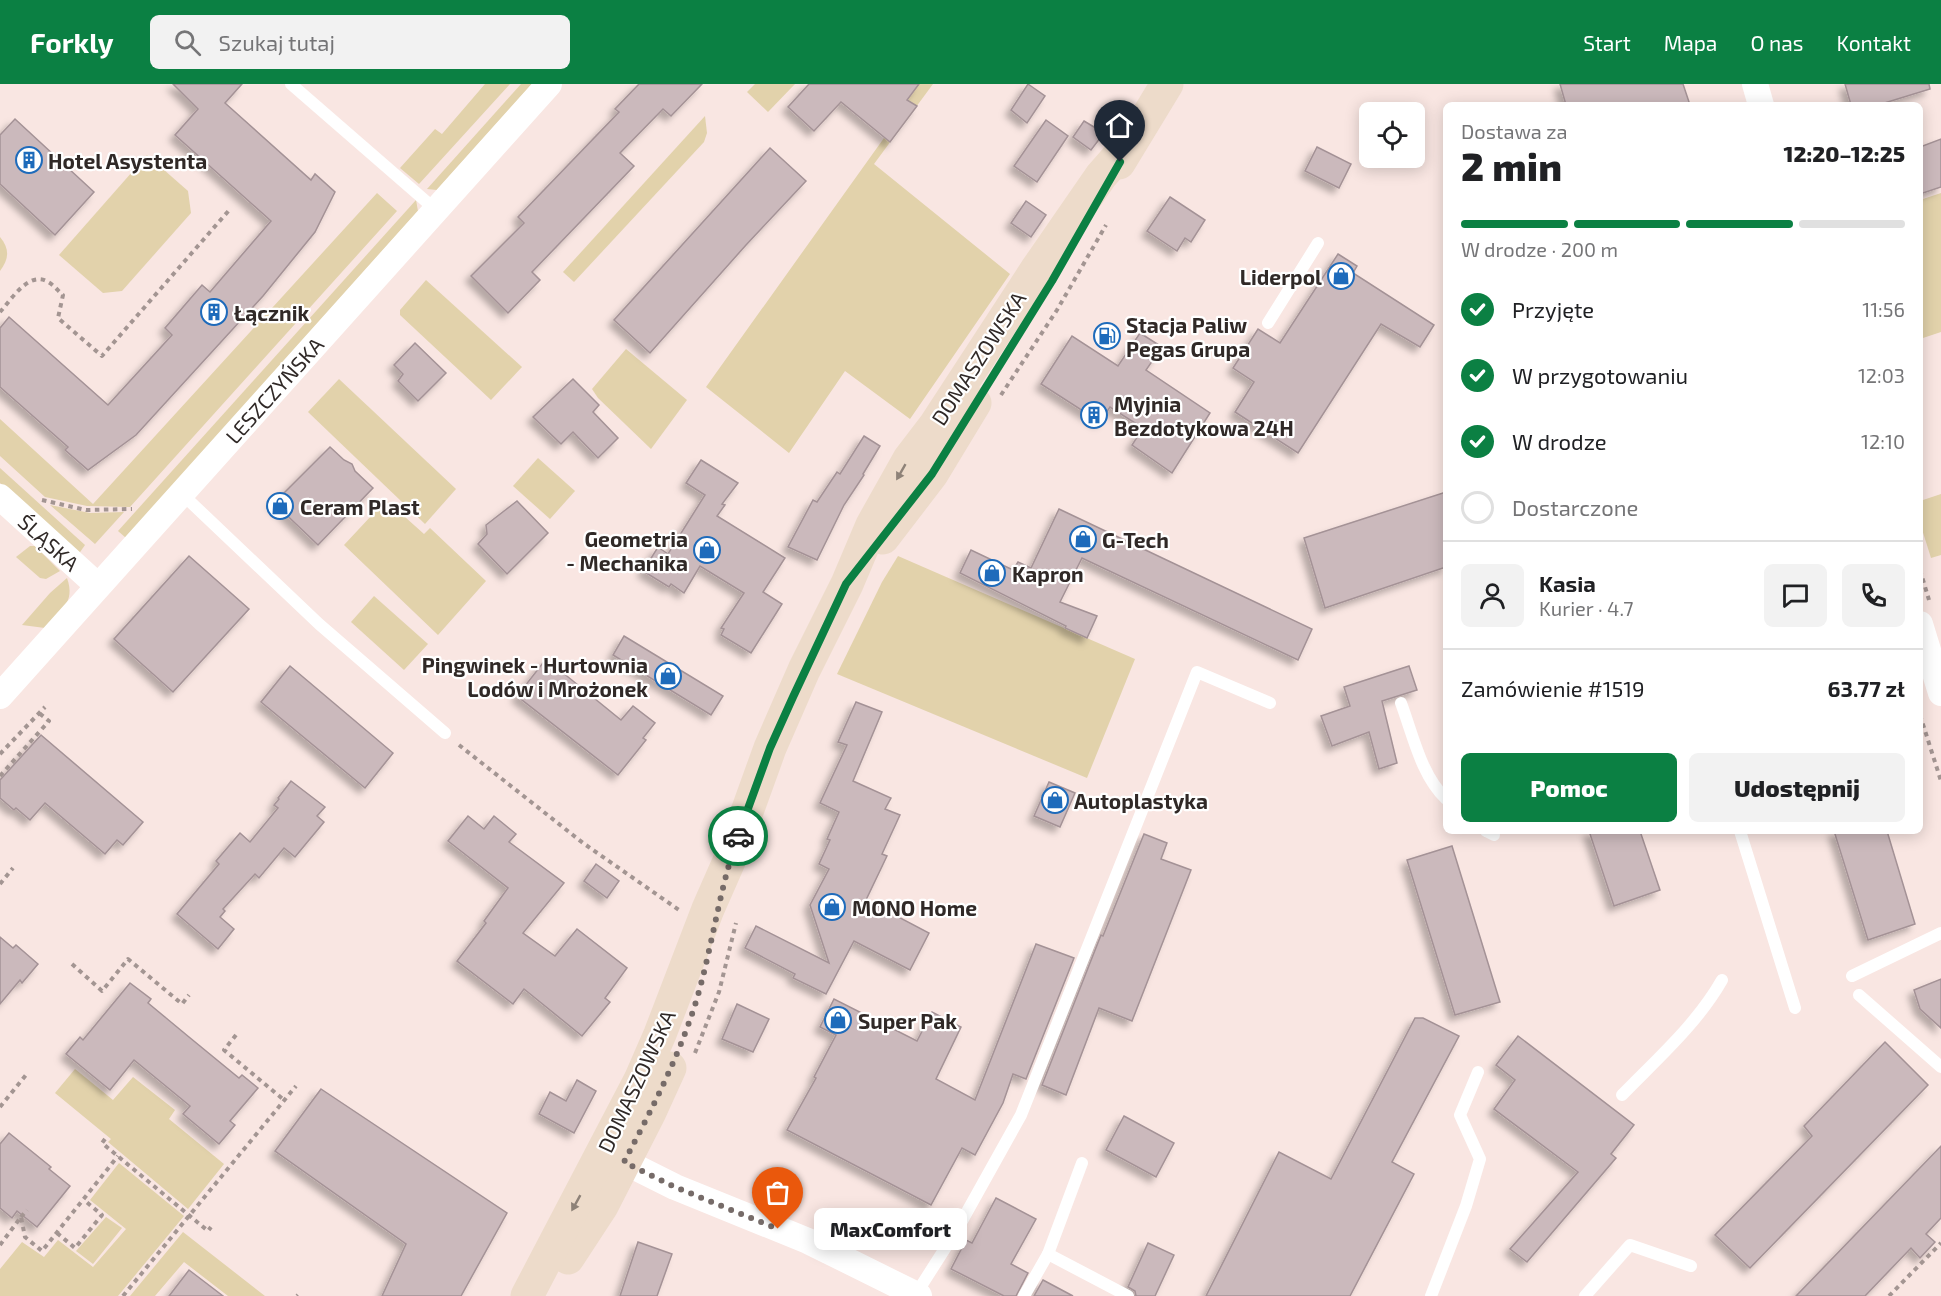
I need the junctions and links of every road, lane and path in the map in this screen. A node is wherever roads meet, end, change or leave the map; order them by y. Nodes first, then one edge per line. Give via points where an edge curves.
1 (291, 84) edge
2 (549, 84) edge
3 (1167, 84) edge
4 (1755, 84) edge
5 (1760, 102) edge
6 (231, 208) dead end
7 (436, 210) junction
8 (1106, 224) dead end
9 (1318, 243) dead end
10 (0, 312) edge
11 (1268, 324) dead end
12 (998, 400) dead end
13 (181, 493) junction
14 (0, 497) edge
15 (41, 500) dead end
16 (132, 509) dead end
17 (98, 586) junction
18 (1923, 634) edge
19 (1941, 693) edge
20 (0, 696) edge
21 (1270, 703) dead end
22 (1401, 703) dead end
23 (45, 707) dead end
24 (39, 712) junction
25 (1923, 724) edge
26 (445, 733) joint
27 (0, 754) edge
28 (0, 776) edge
29 (1941, 781) edge
30 (1443, 796) edge
31 (1741, 834) edge
32 (13, 868) dead end
33 (0, 884) edge
34 (686, 915) dead end
35 (739, 915) dead end
36 (1941, 933) edge
37 (72, 964) dead end
38 (1852, 976) dead end
39 (1722, 980) dead end
40 (189, 995) dead end
41 (1859, 995) dead end
42 (1795, 1008) dead end
43 (236, 1035) dead end
44 (692, 1061) dead end
45 (1941, 1067) edge
46 (1478, 1072) dead end
47 (26, 1075) dead end
48 (296, 1086) dead end
49 (1622, 1095) dead end
50 (284, 1100) junction
51 (0, 1107) edge
52 (105, 1138) dead end
53 (118, 1156) junction
54 (614, 1157) junction
55 (1082, 1163) dead end
56 (84, 1200) junction
57 (27, 1210) dead end
58 (190, 1216) junction
59 (21, 1218) junction
60 (211, 1227) dead end
61 (57, 1233) junction
62 (1941, 1243) edge
63 (0, 1245) edge
64 (1048, 1254) junction
65 (1690, 1266) dead end
66 (918, 1295) edge
67 (123, 1296) edge
68 (527, 1296) edge
69 (541, 1296) edge
70 (1024, 1296) edge
71 (1128, 1296) edge
72 (1431, 1296) edge
73 (1586, 1296) edge
74 (1889, 1296) edge

1 - 7 lane
2 - 7 street, LESZCZYŃSKA
3 - 54 street, DOMASZOWSKA via 1130,143 1095,183 909,459 872,525 770,748 730,859 629,1103
4 - 5 street
6 - 10 path via 102,356 58,318 63,294 47,281 27,283
7 - 13 street, LESZCZYŃSKA
8 - 12 path via 1057,310
9 - 11 lane
13 - 17 street, LESZCZYŃSKA
13 - 26 lane via 319,624
14 - 17 street, ŚLĄSKA
15 - 16 path via 86,510
17 - 20 street, LESZCZYŃSKA
18 - 19 street
21 - 66 lane via 1197,672 1021,1115
22 - 30 lane via 1423,764
23 - 24 path
24 - 27 path
24 - 28 path via 49,721
25 - 29 path
26 - 34 path via 583,843
31 - 42 lane
32 - 33 path
35 - 44 path via 719,992
36 - 38 lane
37 - 40 path via 102,990 128,959 182,1004
39 - 49 lane via 1695,1018
41 - 45 lane
43 - 50 path via 225,1050
46 - 72 lane via 1460,1115 1480,1159
47 - 51 path
48 - 50 path
50 - 58 path
52 - 53 path via 102,1143
53 - 56 path
53 - 58 path
54 - 66 street via 675,1187 808,1241
54 -> 68 street, DOMASZOWSKA
54 - 69 street, DOMASZOWSKA via 598,1212
55 - 64 lane
56 - 61 path
56 - 61 path via 102,1215 75,1248
57 - 59 path
58 - 60 path via 208,1231
58 - 67 path
59 - 61 path via 25,1237 42,1251
59 - 63 path
62 - 74 path
64 - 70 lane
64 - 71 lane
65 - 73 lane via 1630,1245

